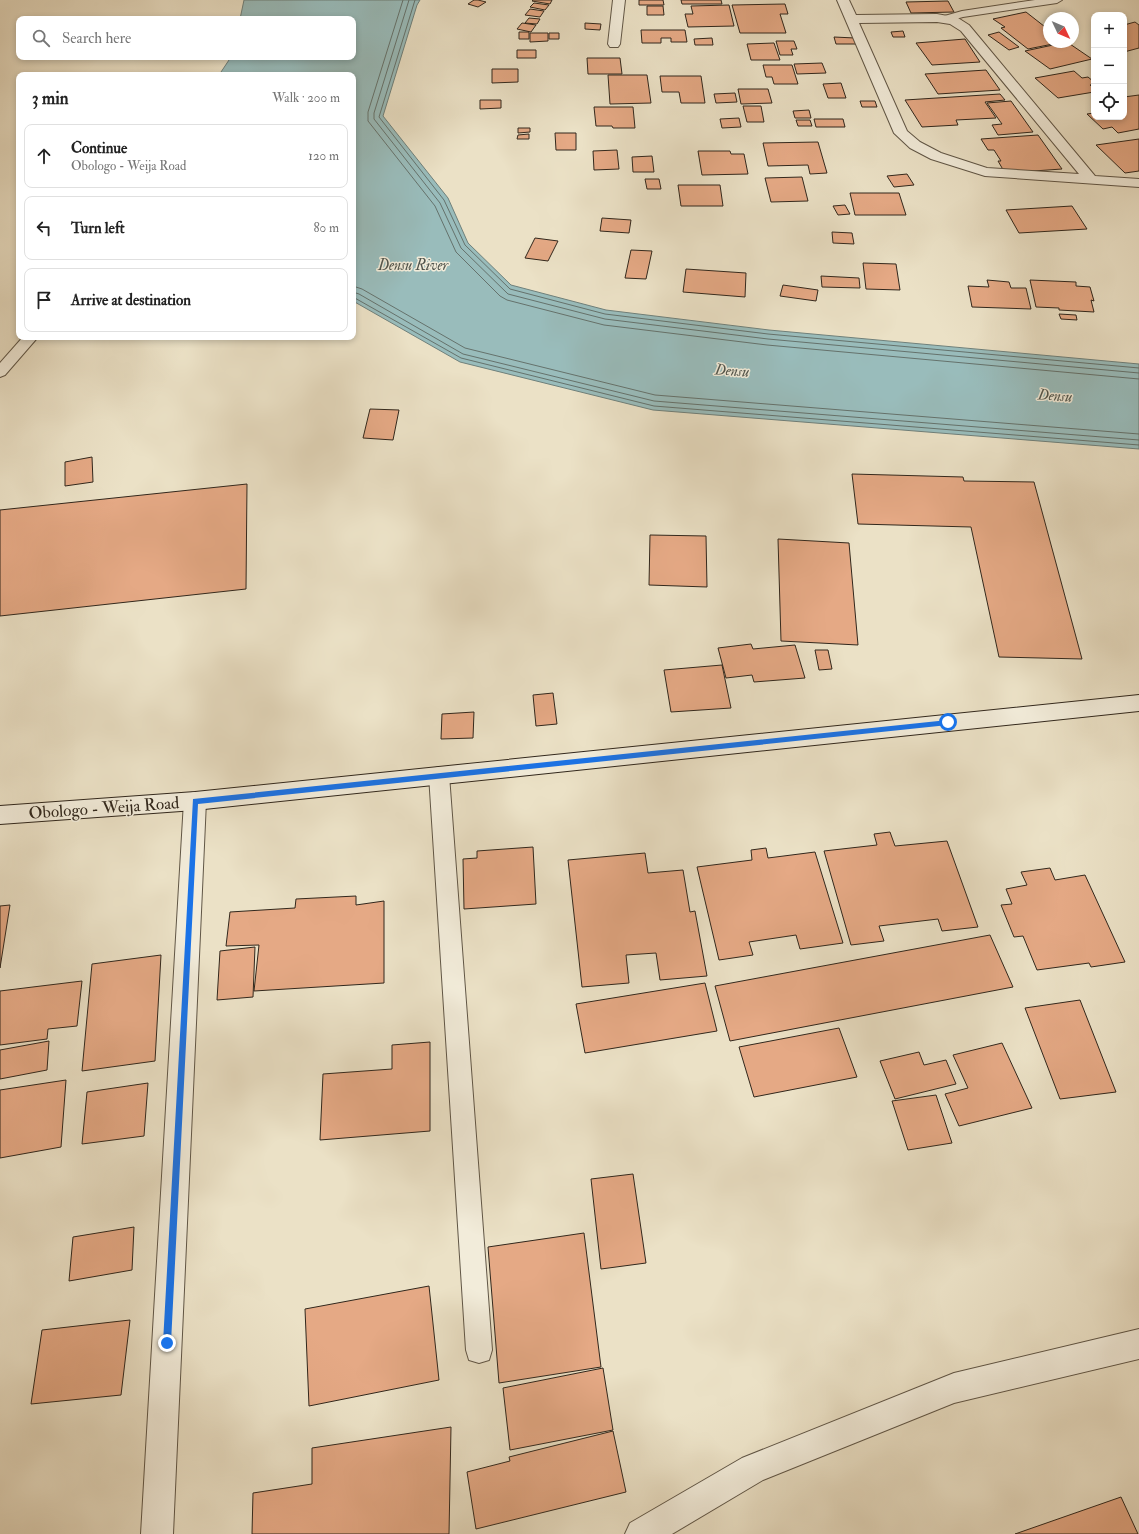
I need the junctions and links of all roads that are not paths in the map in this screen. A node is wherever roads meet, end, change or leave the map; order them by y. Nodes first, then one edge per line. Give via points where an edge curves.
1 (619, 0) edge
2 (843, 0) edge
3 (1057, 0) edge
4 (852, 19) junction
5 (945, 19) junction
6 (614, 44) dead end
7 (1090, 180) junction
8 (1139, 183) edge
9 (28, 340) edge
10 (0, 372) edge
11 (1139, 703) edge
12 (439, 775) junction
13 (195, 801) junction
14 (0, 815) edge
15 (1139, 1344) edge
16 (479, 1350) dead end
17 (157, 1534) edge
18 (641, 1534) edge

1 - 6 street
2 - 4 street
3 - 5 lane via 962,14
4 - 5 street
4 - 7 street via 901,133 915,145 936,156 985,172
5 - 7 street via 965,28
7 - 8 street
9 - 10 lane
11 - 12 street, Obologo - Weija Road
12 - 13 street, Obologo - Weija Road
12 - 16 lane
13 - 14 street, Obologo - Weija Road
13 - 17 street
15 - 18 street via 954,1388 754,1469

